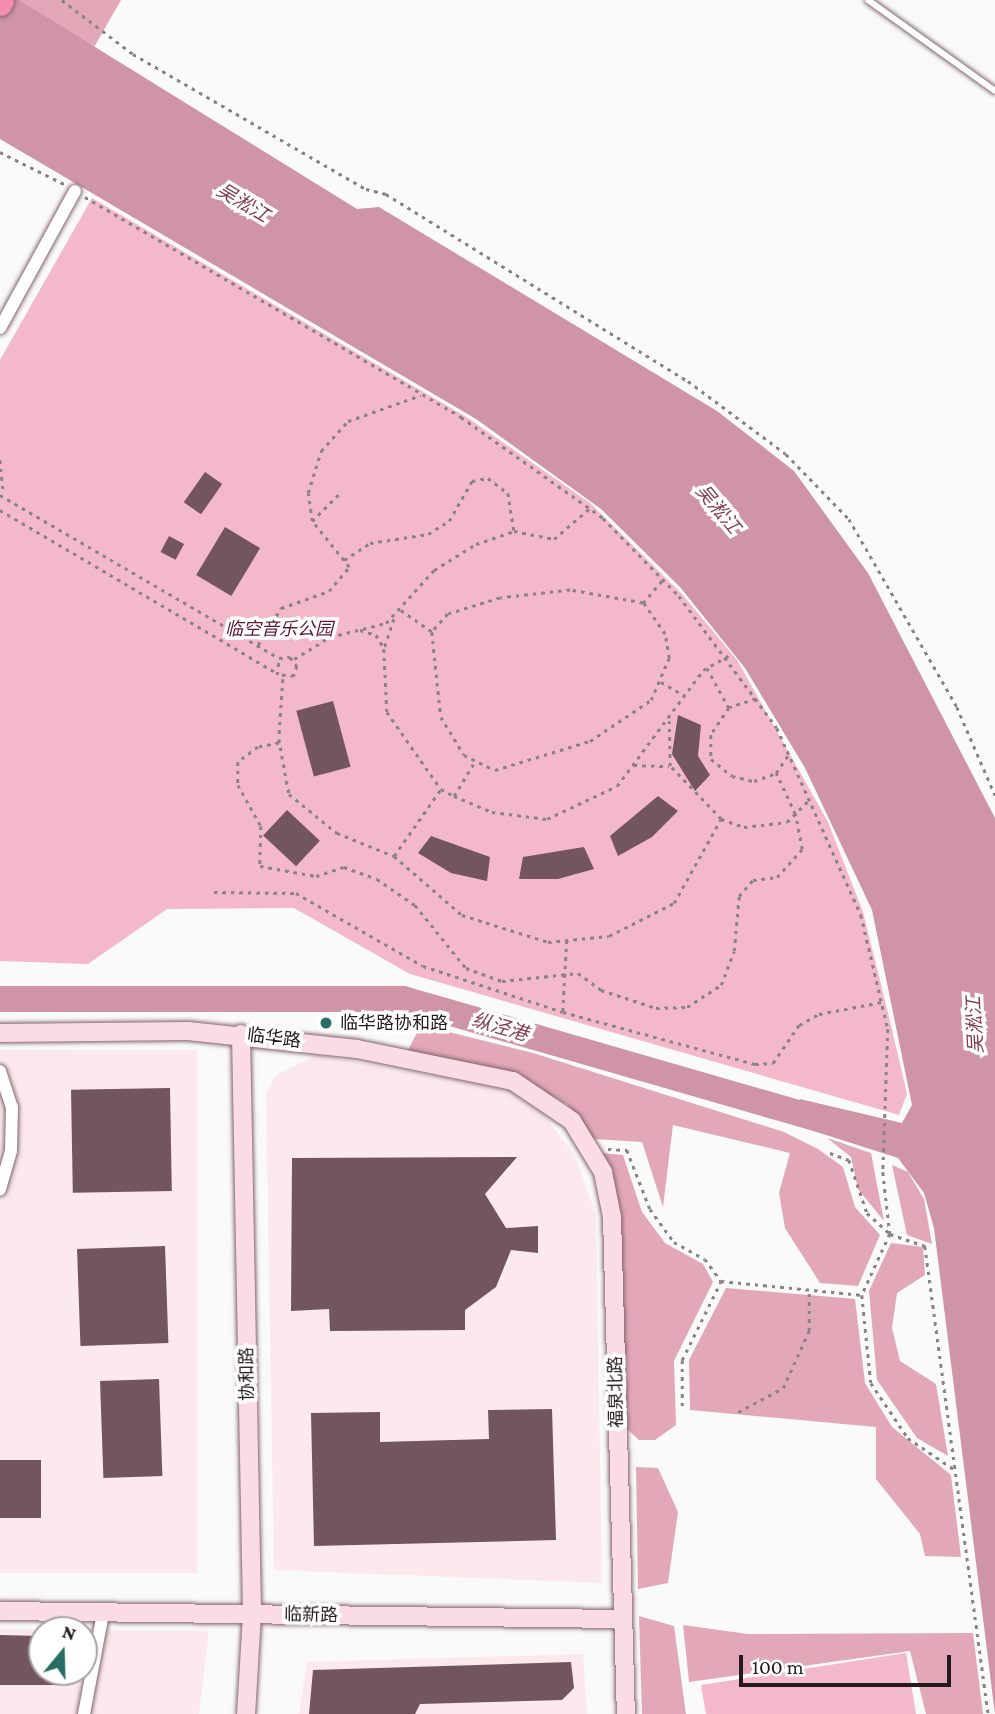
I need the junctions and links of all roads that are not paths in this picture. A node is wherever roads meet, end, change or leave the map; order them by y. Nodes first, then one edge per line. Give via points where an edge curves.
1 (868, 0) edge
2 (995, 91) edge
3 (75, 191) road end
4 (0, 328) edge
5 (0, 1032) edge
6 (241, 1034) junction
7 (0, 1071) edge
8 (541, 1096) joint
9 (0, 1189) edge
10 (0, 1611) edge
11 (103, 1613) junction
12 (252, 1614) junction
13 (621, 1619) junction
14 (85, 1714) edge
15 (246, 1714) edge
16 (626, 1714) edge

1 - 2 lane
3 - 4 street
5 - 6 street, 临华路
6 - 8 street, 临华路 via 475,1071
6 - 12 street, 协和路
7 - 9 street via 12,1107 11,1151
8 - 13 street, 福泉北路 via 572,1121 592,1149 612,1217
10 - 11 street, 临新路
11 - 12 street, 临新路
11 - 14 street
12 - 13 street, 临新路
12 - 15 street, 协和路
13 - 16 street, 福泉北路

